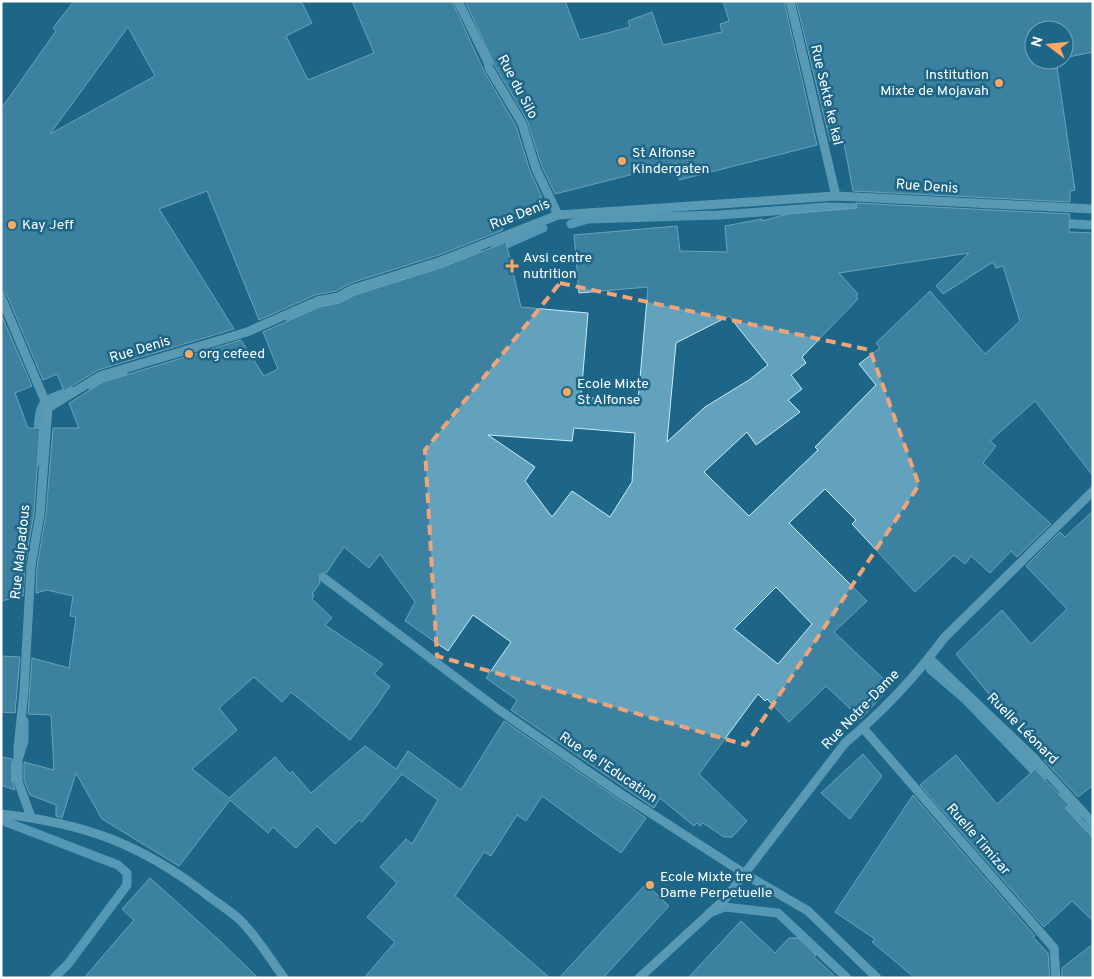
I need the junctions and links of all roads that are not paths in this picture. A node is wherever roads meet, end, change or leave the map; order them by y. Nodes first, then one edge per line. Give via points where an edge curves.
1 (458, 1) edge
2 (790, 1) edge
3 (836, 196) junction
4 (1093, 210) edge
5 (558, 215) junction
6 (1, 297) edge
7 (48, 408) junction
8 (1093, 490) edge
9 (324, 578) dead end
10 (929, 658) junction
11 (863, 728) junction
12 (1, 814) edge
13 (31, 817) junction
14 (1093, 822) edge
15 (745, 874) junction
16 (284, 978) edge
17 (639, 978) edge
18 (877, 978) edge
19 (1056, 978) edge

1 - 5 street, Rue du Silo via 489,68 522,123 536,169
2 - 3 street, Rue Sekte ke kal
3 - 4 street, Rue Denis
3 - 5 street, Rue Denis
5 - 7 street, Rue Denis via 441,261 338,297 317,301 247,332 100,376
6 - 7 street, Rue Malpadous
7 - 13 street, Rue Malpadous via 40,514 31,566 18,748 18,781
8 - 10 street, Rue Notre-Dame via 944,638
9 - 15 street, Rue de l'Education via 507,715
10 - 11 street, Rue Notre-Dame
10 - 14 street, Ruelle Léonard via 1033,757
11 - 15 street, Rue Notre-Dame via 845,743
11 - 19 street, Ruelle Timizar via 1054,948
12 - 13 street
13 - 16 street via 91,831 128,845 176,871 243,923
15 - 17 street, Rue Notre-Dame via 725,899
15 - 18 street, Rue de l'Education via 808,911

